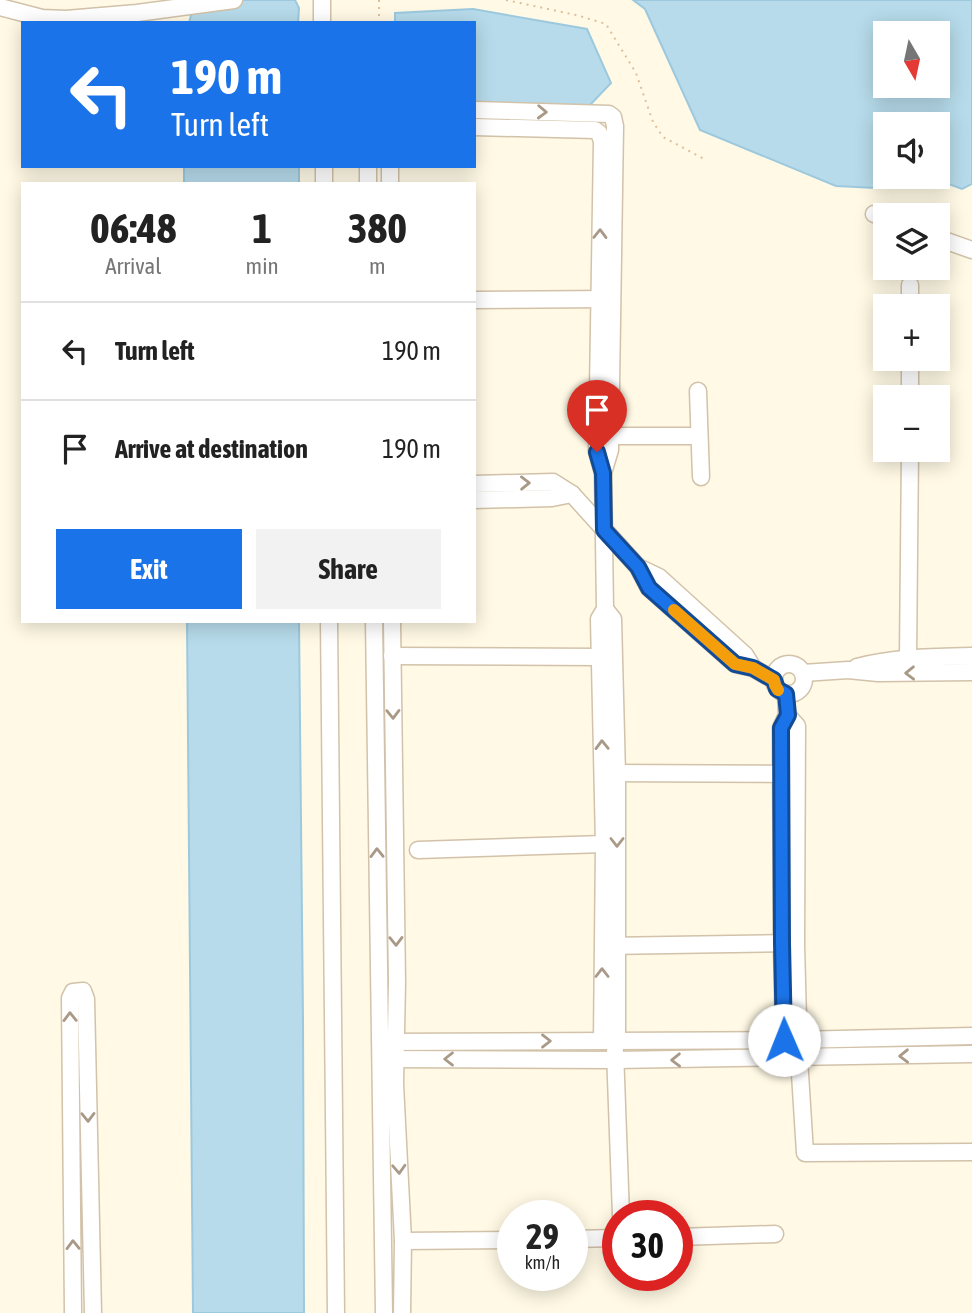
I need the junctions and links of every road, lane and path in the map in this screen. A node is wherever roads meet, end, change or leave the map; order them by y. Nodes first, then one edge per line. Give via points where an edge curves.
1 (234, 0) edge
2 (322, 0) edge
3 (379, 0) edge
4 (506, 0) edge
5 (0, 7) edge
6 (322, 21) edge
7 (379, 21) edge
8 (476, 110) edge
9 (476, 127) edge
10 (706, 160) dead end
11 (950, 242) edge
12 (972, 250) edge
13 (911, 285) dead end
14 (911, 294) edge
15 (605, 299) junction
16 (476, 300) edge
17 (698, 391) dead end
18 (610, 436) junction
19 (699, 436) junction
20 (909, 462) edge
21 (603, 473) junction
22 (701, 477) dead end
23 (476, 484) edge
24 (572, 494) junction
25 (476, 500) edge
26 (604, 530) junction
27 (605, 608) junction
28 (329, 623) edge
29 (374, 623) edge
30 (392, 623) edge
31 (972, 656) edge
32 (908, 658) junction
33 (374, 660) junction
34 (392, 661) junction
35 (600, 662) junction
36 (848, 670) junction
37 (972, 672) edge
38 (803, 673) junction
39 (774, 680) junction
40 (786, 694) junction
41 (788, 715) junction
42 (603, 773) junction
43 (797, 774) junction
44 (604, 844) junction
45 (418, 849) dead end
46 (789, 943) junction
47 (610, 946) junction
48 (972, 1036) edge
49 (792, 1040) junction
50 (611, 1041) junction
51 (387, 1042) junction
52 (972, 1054) edge
53 (799, 1058) junction
54 (388, 1059) junction
55 (615, 1060) junction
56 (972, 1152) edge
57 (620, 1200) edge
58 (775, 1234) dead end
59 (693, 1237) edge
60 (497, 1240) edge
61 (403, 1241) junction
62 (74, 1313) edge
63 (93, 1313) edge
64 (336, 1313) edge
65 (384, 1313) edge
66 (402, 1313) edge

1 - 5 street via 66,19
2 - 6 street
3 - 7 path
4 - 10 path via 606,24 636,73 663,137
8 -> 15 street via 612,117
15 -> 9 street via 599,133
11 - 12 street
13 - 14 street
15 - 16 street
15 - 18 street
15 - 21 street via 597,452
17 - 19 street
18 - 19 street
18 - 21 street
19 - 22 street
20 - 32 street
21 - 26 street
23 -> 24 street via 554,482
24 - 25 street
24 - 26 street
26 - 27 street
26 - 39 street via 638,567 649,588 735,664
27 - 35 street via 599,619
27 -> 47 street via 612,619 617,774
28 - 64 street
29 - 33 street
30 - 34 street
31 - 32 street
32 - 36 street
33 - 34 street
51 -> 33 street
34 - 35 street
34 -> 51 street via 397,982
42 -> 35 street
37 -> 36 street
36 - 38 street
38 - 39 street via 796,665 786,664 777,670
38 - 40 street via 800,690
39 - 40 street via 777,689
40 - 41 street
41 - 43 street via 797,726
41 - 46 street via 781,728
42 - 43 street
42 - 44 street
43 - 46 street
44 - 45 street
44 - 47 street
46 - 47 street
46 - 49 street
47 - 50 street
48 - 49 street
49 - 50 street
49 - 53 street
51 -> 50 street
50 - 55 street
51 - 54 street
52 -> 53 street
53 -> 55 street
53 - 56 street via 805,1153
55 -> 54 street
54 -> 61 street
54 - 65 street
55 - 57 street
58 - 59 street
60 - 61 street
61 - 66 street
62 -> 63 street via 70,998 73,992 83,991

